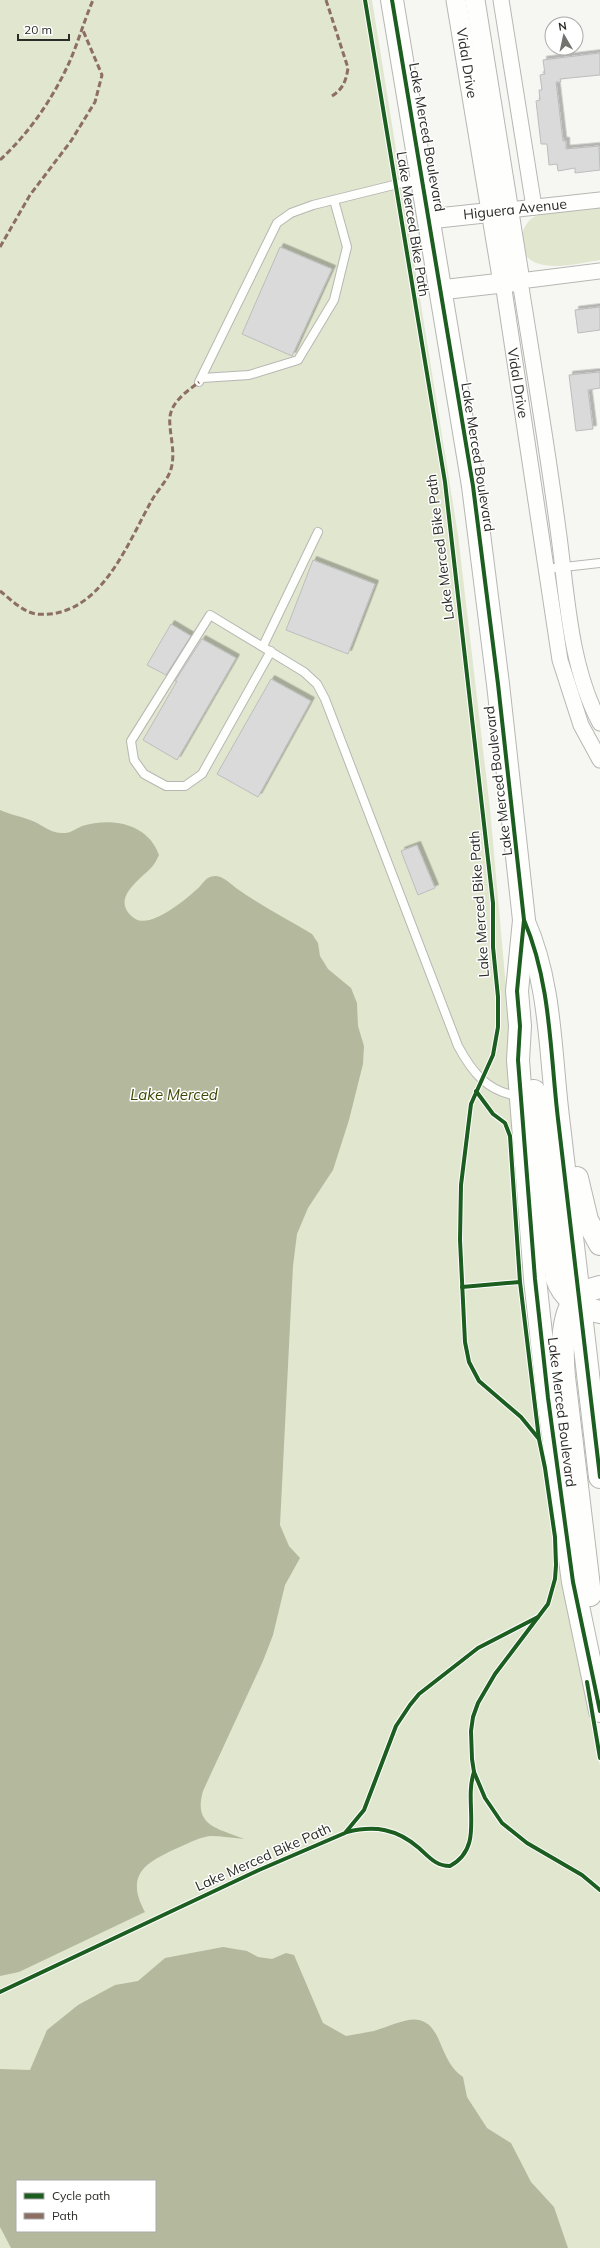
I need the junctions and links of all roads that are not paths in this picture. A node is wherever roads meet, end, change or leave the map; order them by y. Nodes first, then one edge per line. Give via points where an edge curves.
1 (392, 0) edge
2 (456, 0) edge
3 (474, 0) edge
4 (500, 0) edge
5 (422, 177) junction
6 (334, 200) junction
7 (600, 200) edge
8 (534, 207) junction
9 (500, 211) junction
10 (429, 219) junction
11 (600, 271) edge
12 (511, 282) junction
13 (440, 290) junction
14 (318, 532) dead end
15 (600, 562) edge
16 (564, 567) junction
17 (546, 569) junction
18 (262, 646) junction
19 (270, 651) junction
20 (600, 723) edge
21 (600, 760) edge
22 (524, 920) junction
23 (520, 1026) junction
24 (554, 1086) junction
25 (520, 1096) junction
26 (600, 1244) edge
27 (600, 1287) edge
28 (583, 1304) edge
29 (600, 1467) edge
30 (600, 1665) edge
31 (600, 1711) edge

1 - 5 main road, Lake Merced Boulevard
2 - 9 street, Vidal Drive
3 - 9 street, Vidal Drive
4 - 8 street
5 - 6 lane
5 - 10 main road, Lake Merced Boulevard
6 - 6 lane via 291,213 277,223 201,380 249,375 298,360 334,300 347,247
7 - 8 street, Higuera Avenue
8 - 9 street, Higuera Avenue
9 - 10 street, Higuera Avenue
9 - 12 street, Vidal Drive
10 - 13 main road, Lake Merced Boulevard
11 - 12 street
12 - 13 street
12 - 16 street, Vidal Drive
12 - 17 street, Vidal Drive
13 - 22 main road, Lake Merced Boulevard via 478,518
14 - 18 lane
15 - 16 lane
16 - 17 lane
16 - 20 street, Vidal Drive via 577,656
17 - 21 street, Vidal Drive via 554,629 569,694 581,725
18 - 19 lane
18 - 19 lane via 210,615 131,741 134,760 144,774 166,786 185,786 202,774
19 - 25 lane via 312,678 321,691 465,1059 490,1088
22 - 23 main road, Lake Merced Boulevard via 517,991
22 - 24 main road, Lake Merced Boulevard via 536,950 545,989
23 - 25 main road, Lake Merced Boulevard
23 - 28 main road via 531,1066 555,1272 560,1287
24 - 26 main road via 587,1220
24 - 28 main road, Lake Merced Boulevard
25 - 31 main road, Lake Merced Boulevard via 535,1279 557,1467 576,1597
27 - 28 main road
28 - 29 main road, Lake Merced Boulevard
28 - 30 main road via 565,1327 564,1377

